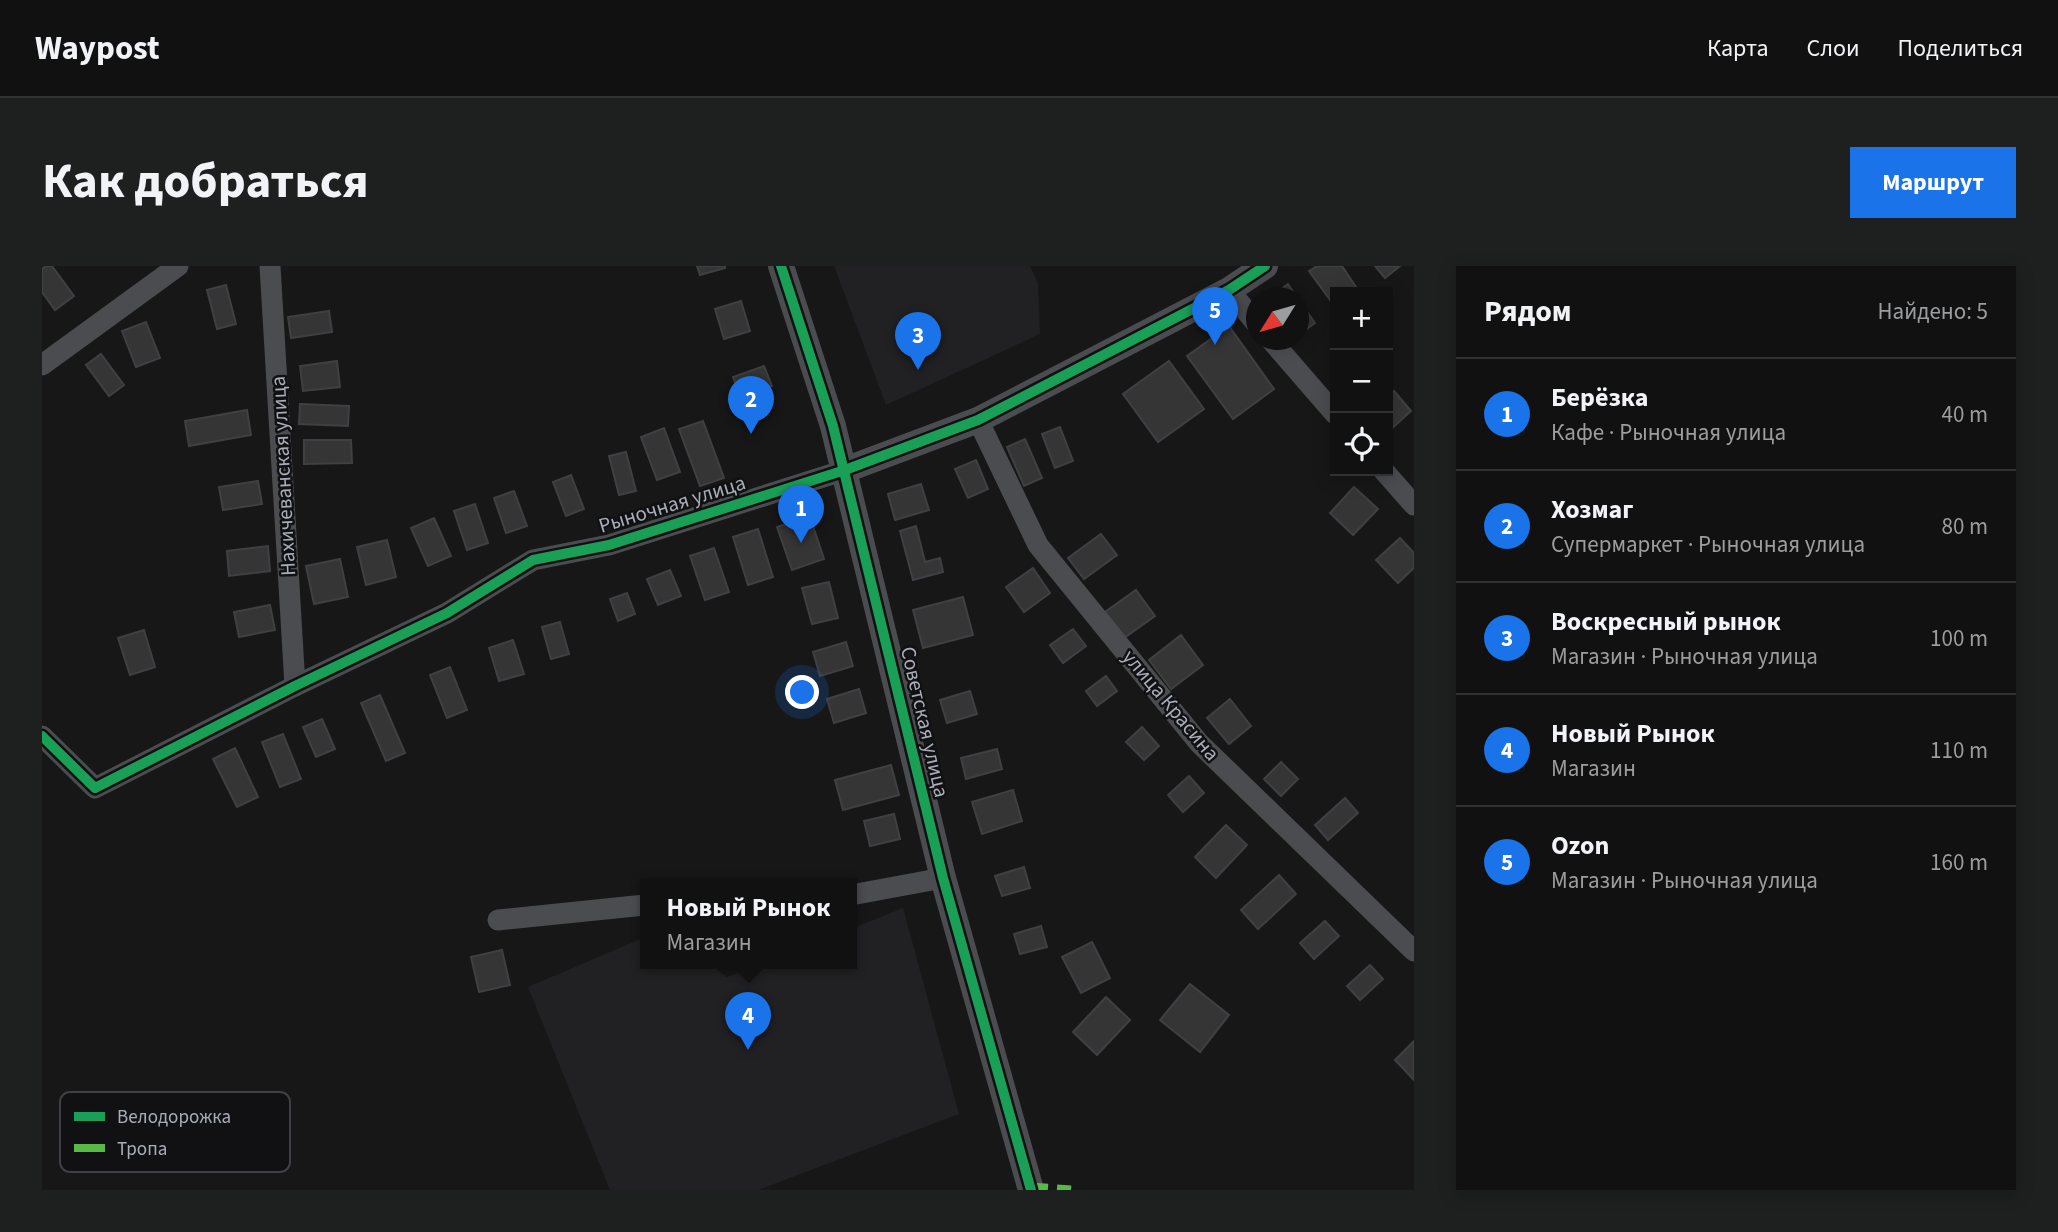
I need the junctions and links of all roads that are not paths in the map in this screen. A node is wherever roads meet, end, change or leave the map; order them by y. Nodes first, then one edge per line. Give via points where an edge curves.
1 (178, 266) edge
2 (270, 266) edge
3 (781, 266) edge
4 (1265, 266) edge
5 (1229, 290) junction
6 (1246, 311) edge
7 (1280, 350) edge
8 (42, 365) edge
9 (1334, 413) edge
10 (978, 421) junction
11 (845, 470) junction
12 (1388, 476) edge
13 (1414, 505) edge
14 (295, 686) junction
15 (42, 736) edge
16 (943, 878) junction
17 (857, 894) edge
18 (640, 906) edge
19 (498, 920) dead end
20 (1414, 951) edge
21 (1030, 1188) edge

1 - 8 street
2 - 14 street, Нахичеванская улица
3 - 11 street, Советская улица
4 - 5 street, Рыночная улица
5 - 6 street
5 - 10 street, Рыночная улица
7 - 9 street
10 - 11 street, Рыночная улица
10 - 20 street, улица Красина via 1038,545 1199,743
11 - 14 street, Рыночная улица via 608,545 533,560 447,613
11 - 16 street, Советская улица
12 - 13 street
14 - 15 street, Рыночная улица via 95,789
16 - 17 street
16 - 21 street, Советская улица
18 - 19 street

